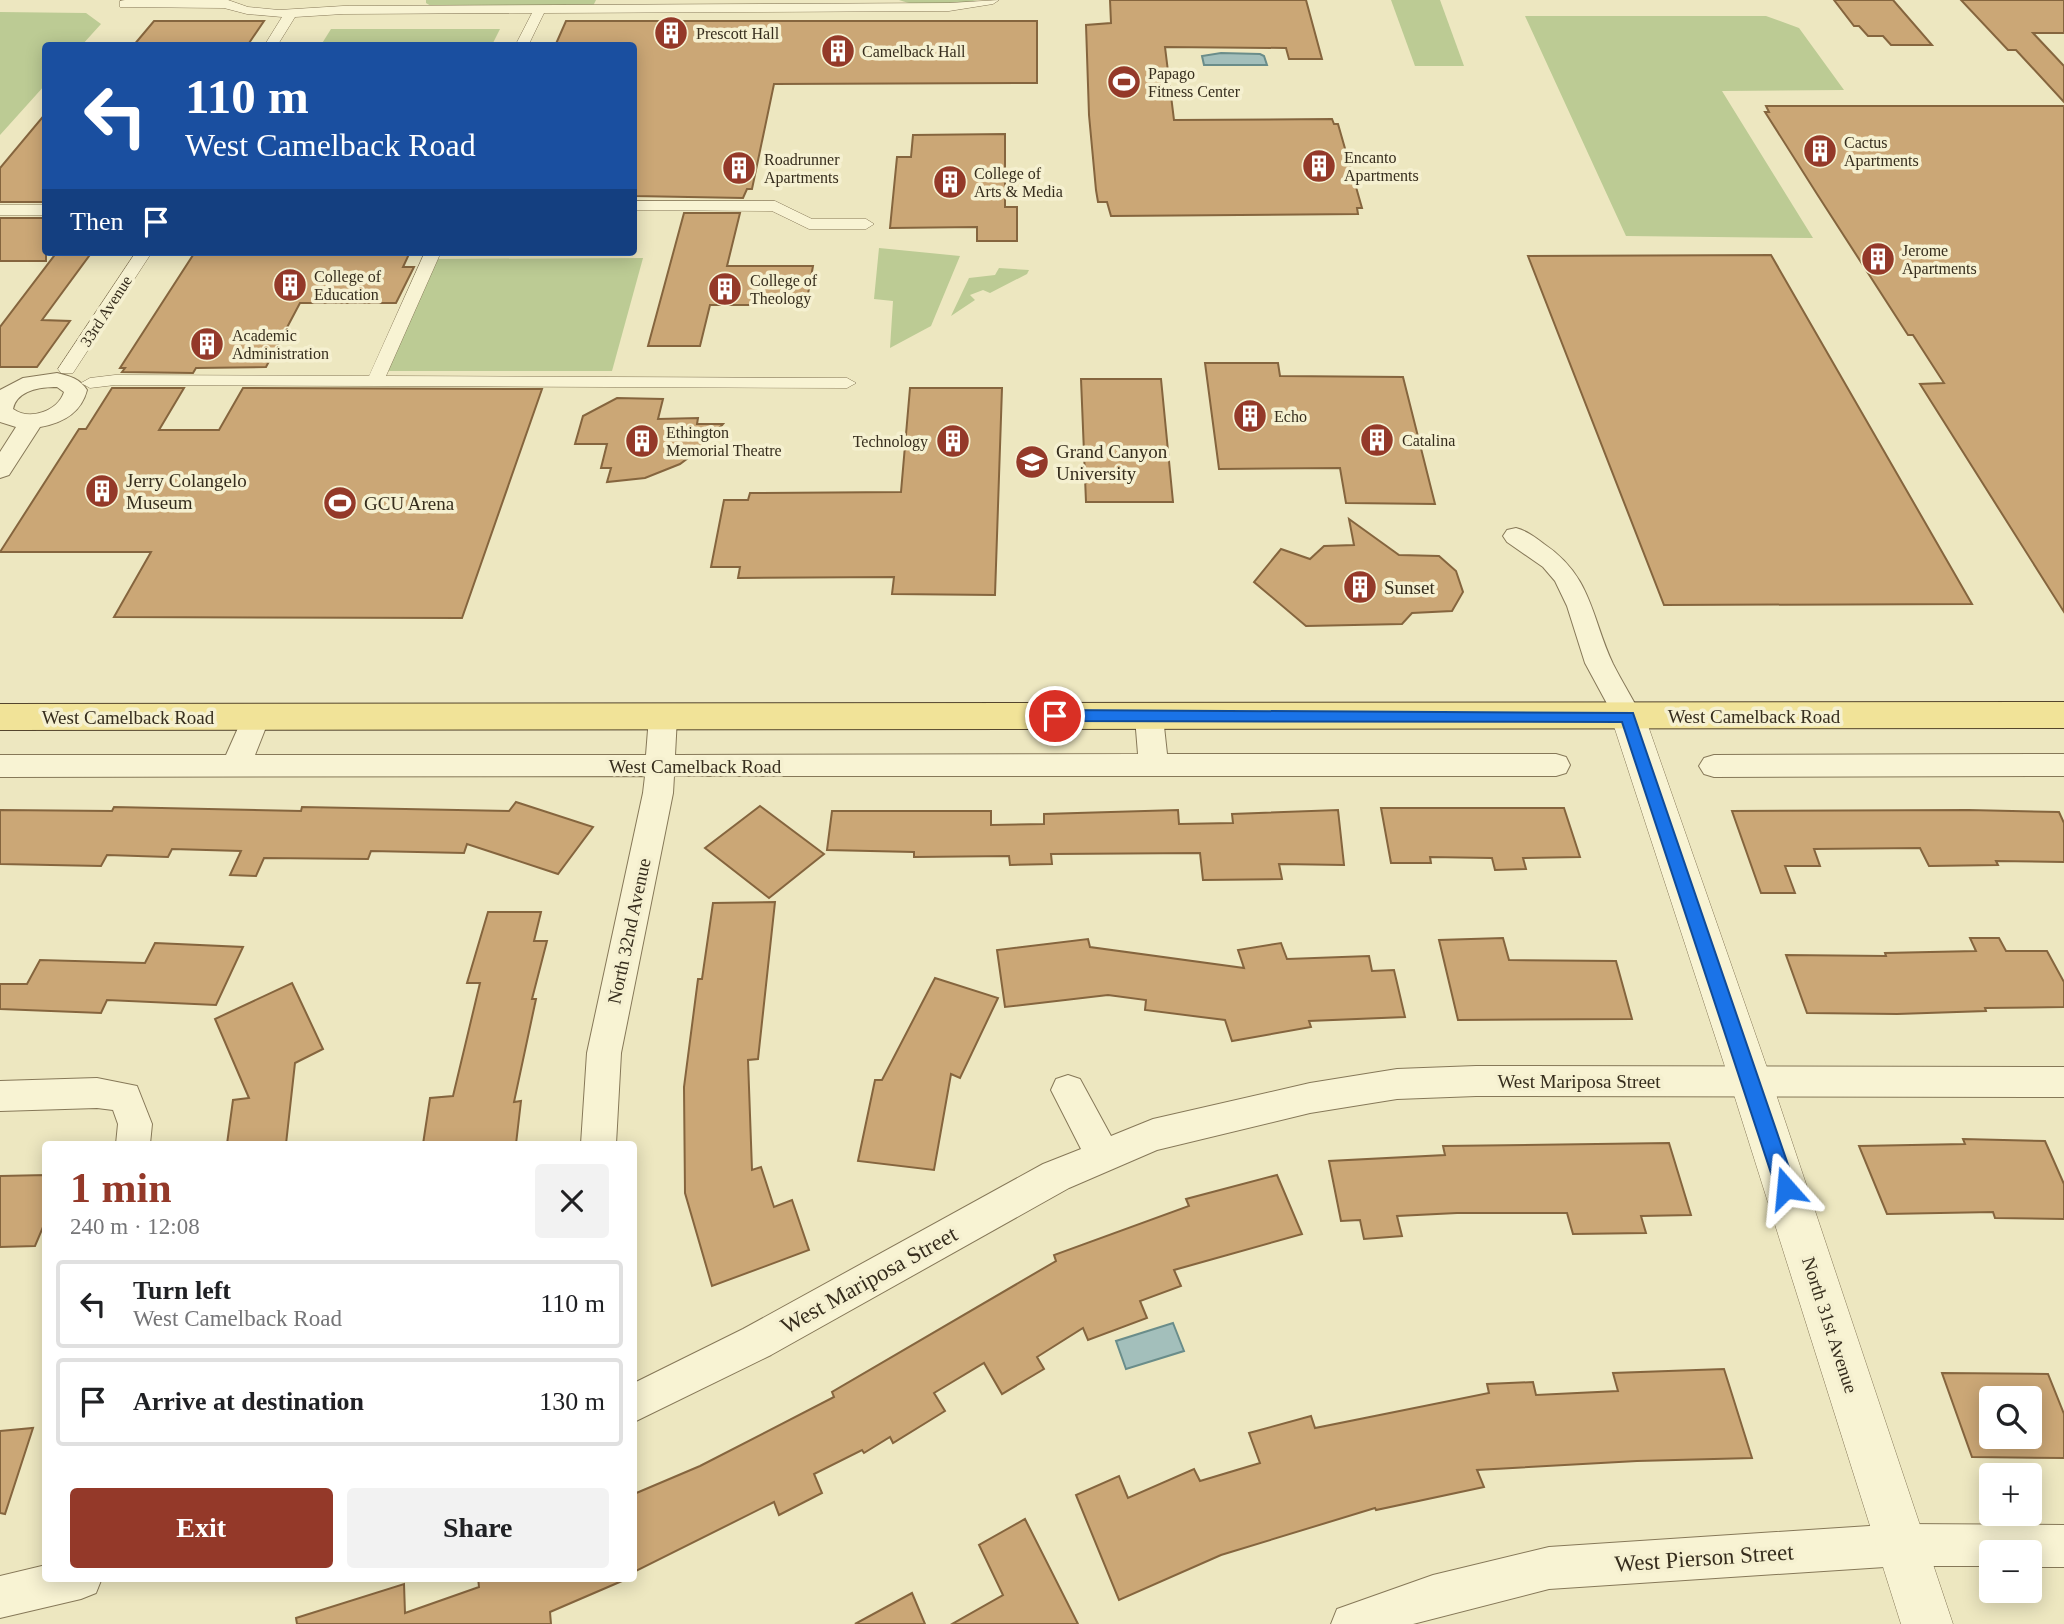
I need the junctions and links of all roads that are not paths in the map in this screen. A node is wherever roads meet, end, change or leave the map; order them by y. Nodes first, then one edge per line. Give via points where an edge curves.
1 (993, 0) edge
2 (221, 2) edge
3 (125, 4) dead end
4 (540, 9) junction
5 (291, 14) junction
6 (273, 42) edge
7 (524, 42) edge
8 (637, 206) edge
9 (0, 210) edge
10 (42, 210) edge
11 (866, 224) dead end
12 (141, 256) edge
13 (431, 256) edge
14 (67, 369) dead end
15 (90, 383) dead end
16 (374, 383) junction
17 (847, 383) dead end
18 (32, 421) dead end
19 (0, 470) edge
20 (1516, 536) dead end
21 (2064, 715) edge
22 (0, 717) edge
23 (256, 717) junction
24 (663, 717) junction
25 (1149, 717) junction
26 (1628, 717) junction
27 (1556, 765) dead end
28 (2064, 765) edge
29 (0, 766) edge
30 (236, 766) junction
31 (660, 766) junction
32 (1154, 766) junction
33 (1714, 766) dead end
34 (1751, 1082) junction
35 (2064, 1082) edge
36 (1068, 1090) dead end
37 (0, 1096) edge
38 (133, 1141) edge
39 (598, 1141) edge
40 (1103, 1156) junction
41 (637, 1402) edge
42 (1900, 1545) junction
43 (2064, 1546) edge
44 (64, 1582) edge
45 (0, 1597) edge
46 (1352, 1624) edge
47 (1927, 1624) edge

1 - 4 street via 949,7
2 - 3 street
2 - 5 street
4 - 5 street
4 - 7 street
5 - 6 street
8 - 11 street via 775,206 809,224
9 - 10 street
12 - 14 street, 33rd Avenue
13 - 16 street
15 - 16 street
16 - 17 street
18 - 19 street
20 - 26 street, North 31st Avenue via 1566,577 1599,663
21 - 26 main road, West Camelback Road
22 - 23 main road, West Camelback Road
23 - 24 main road, West Camelback Road
23 - 30 street
24 - 25 main road, West Camelback Road
24 - 31 street, North 32nd Avenue
25 - 26 main road, West Camelback Road
25 - 32 street
26 - 34 street, North 31st Avenue
27 - 32 street, West Camelback Road
28 - 33 street
29 - 30 street, West Camelback Road
30 - 31 street, West Camelback Road
31 - 32 street, West Camelback Road
31 - 39 street, North 32nd Avenue via 604,1053
34 - 35 street, West Mariposa Street
34 - 40 street, West Mariposa Street via 1397,1084 1310,1098 1153,1135
34 - 42 street, North 31st Avenue
36 - 40 street
37 - 38 street via 97,1093 125,1097 135,1124
40 - 41 street, West Mariposa Street via 1056,1175 757,1342
42 - 43 street, West Pierson Street
42 - 46 street, West Pierson Street via 1549,1567 1433,1596
42 - 47 street, North 31st Avenue
44 - 45 street

